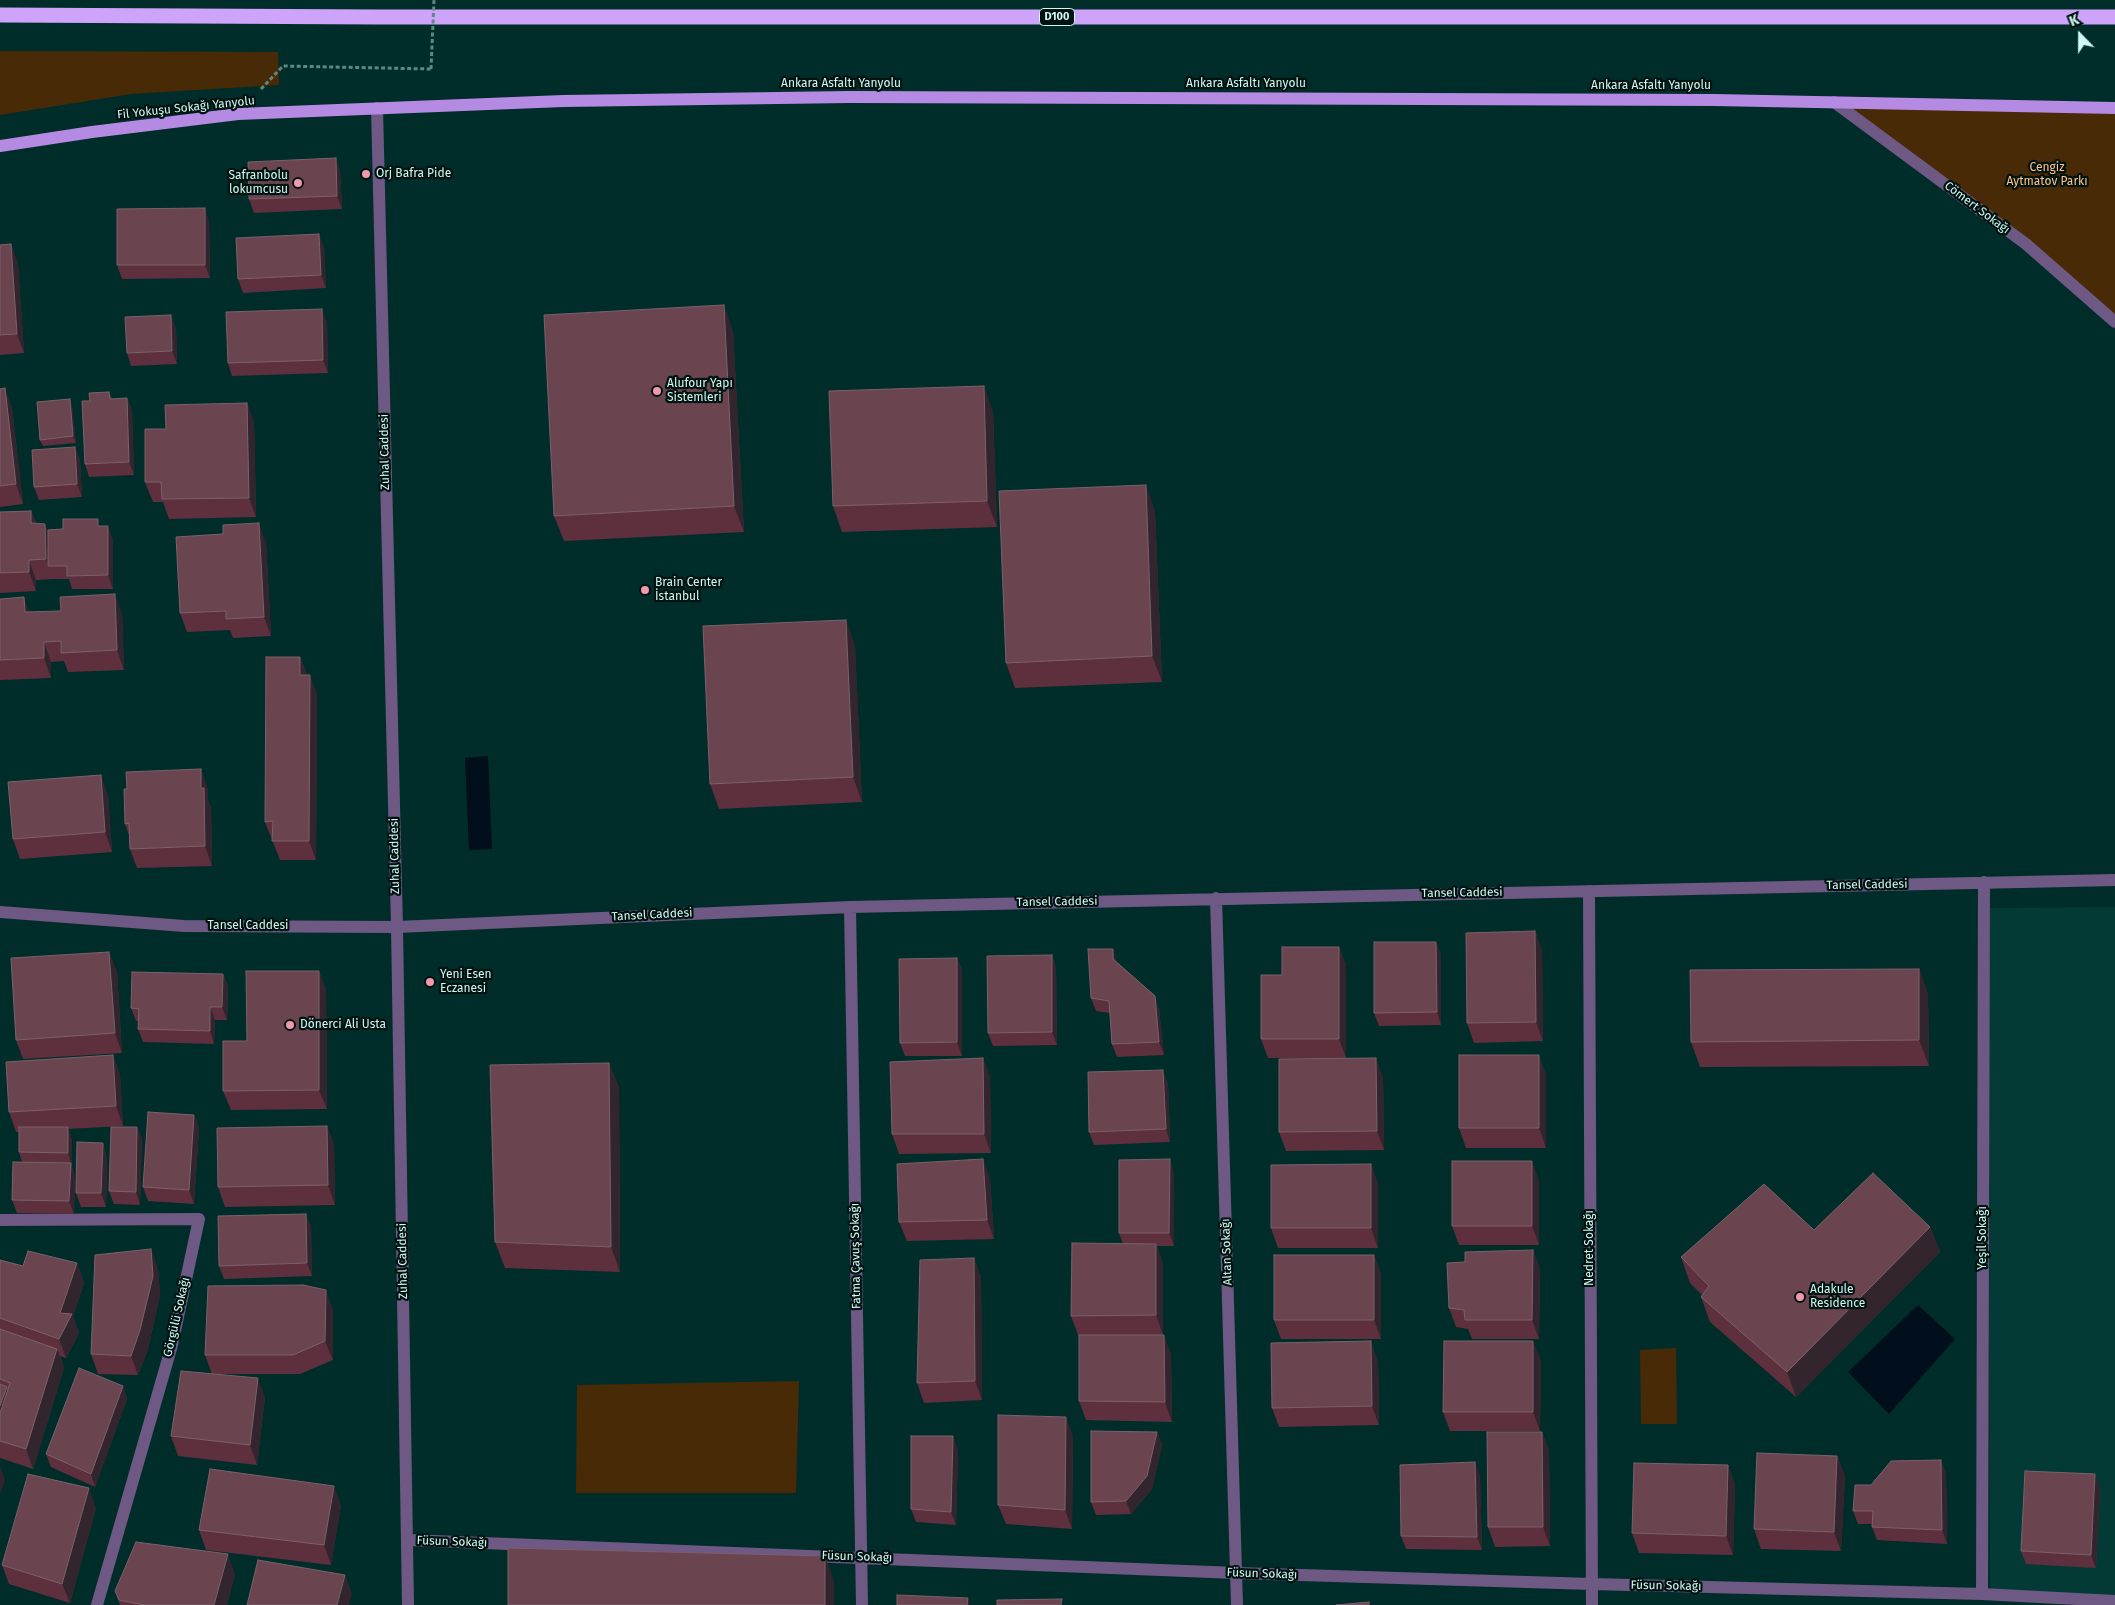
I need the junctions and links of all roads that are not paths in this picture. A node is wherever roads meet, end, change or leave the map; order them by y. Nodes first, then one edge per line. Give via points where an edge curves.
1 (0, 15) edge
2 (2115, 17) edge
3 (1834, 102) junction
4 (377, 108) junction
5 (2115, 108) edge
6 (0, 146) edge
7 (2115, 322) edge
8 (2115, 880) edge
9 (1984, 882) junction
10 (1589, 891) junction
11 (1216, 898) junction
12 (850, 907) junction
13 (0, 912) edge
14 (397, 927) junction
15 (0, 1220) edge
16 (408, 1540) junction
17 (860, 1557) junction
18 (1236, 1573) junction
19 (1592, 1584) junction
20 (1982, 1594) junction
21 (2115, 1601) edge
22 (97, 1605) edge
23 (408, 1605) edge
24 (862, 1605) edge
25 (1237, 1605) edge
26 (1592, 1605) edge

1 - 2 highway, D100
3 - 4 main road, Ankara Asfaltı Yanyolu via 850,97 563,101
3 - 5 main road, Ankara Asfaltı Yanyolu
3 - 7 street, Cömert Sokağı via 2026,244
4 - 6 main road, Fil Yokuşu Sokağı Yanyolu via 238,114
4 - 14 street, Zuhal Caddesi
8 - 9 street, Tansel Caddesi
9 - 10 street, Tansel Caddesi
9 - 20 street, Yeşil Sokağı
10 - 11 street, Tansel Caddesi
10 - 19 street, Nedret Sokağı
11 - 12 street, Tansel Caddesi
11 - 18 street, Altan Sokağı
12 - 14 street, Tansel Caddesi
12 - 17 street, Fatma Çavuş Sokağı
13 - 14 street, Tansel Caddesi via 184,926
14 - 16 street, Zuhal Caddesi
15 - 22 street, Görgülü Sokağı via 199,1219 172,1345
16 - 17 street, Füsun Sokağı
16 - 23 street, Zuhal Caddesi
17 - 18 street, Füsun Sokağı
17 - 24 street, Fatma Çavuş Sokağı
18 - 19 street, Füsun Sokağı
18 - 25 street, Altan Sokağı
19 - 20 street, Füsun Sokağı
19 - 26 street, Nedret Sokağı
20 - 21 street, Füsun Sokağı

